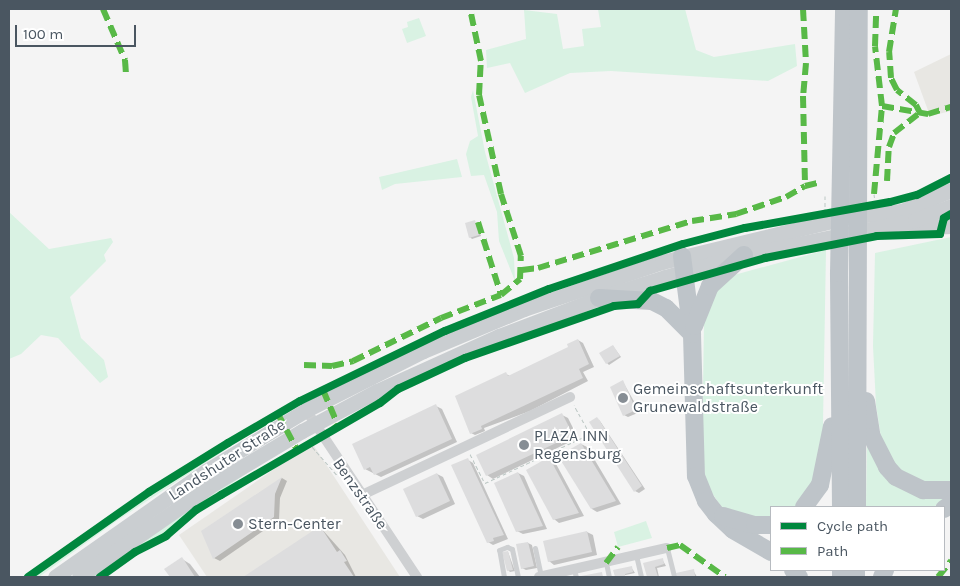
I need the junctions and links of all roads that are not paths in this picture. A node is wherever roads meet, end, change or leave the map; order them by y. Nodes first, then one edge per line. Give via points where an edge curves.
1 (844, 9) edge
2 (859, 9) edge
3 (951, 190) edge
4 (951, 206) edge
5 (951, 226) edge
6 (855, 240) junction
7 (744, 256) junction
8 (684, 264) junction
9 (860, 276) junction
10 (599, 298) junction
11 (692, 334) junction
12 (842, 369) junction
13 (570, 397) road end
14 (306, 410) junction
15 (315, 425) junction
16 (951, 490) edge
17 (362, 495) junction
18 (805, 506) edge
19 (841, 506) edge
20 (857, 506) edge
21 (716, 514) junction
22 (770, 525) edge
23 (535, 548) dead end
24 (667, 548) joint
25 (770, 551) edge
26 (636, 555) junction
27 (606, 563) junction
28 (575, 573) edge
29 (55, 577) edge
30 (80, 577) edge
31 (416, 577) edge
32 (504, 577) edge
33 (518, 577) edge
34 (540, 577) edge
35 (609, 577) edge
36 (641, 577) edge
37 (674, 577) edge

1 - 12 highway via 830,204 840,248
2 - 6 highway via 870,200
3 - 8 main road, Landshuter Straße via 902,211 840,219
4 - 6 main road, Landshuter Straße
5 - 6 main road
6 - 7 main road, Landshuter Straße
6 - 9 highway
7 - 8 main road, Landshuter Straße
7 - 11 highway via 710,286
8 - 10 main road, Landshuter Straße
8 - 11 highway
8 - 14 main road, Landshuter Straße via 524,309 424,351
9 - 16 highway via 865,288 865,390 878,453 886,467 909,485 923,490
9 - 20 highway
10 - 11 highway via 652,301 666,308
10 - 15 main road, Landshuter Straße via 428,367
11 - 21 highway via 693,460 700,489
12 - 18 highway via 834,389 826,465 820,485
12 - 19 highway
13 - 17 street
14 - 15 street, Benzstraße
14 - 29 main road, Landshuter Straße via 206,471
15 - 17 street, Benzstraße
15 - 30 main road, Landshuter Straße via 215,483
17 - 31 street, Benzstraße
21 - 22 highway via 756,525
21 - 25 highway via 733,530
23 - 34 lane
24 - 26 street
24 - 37 lane
26 - 27 street
26 - 36 lane
27 - 28 street
27 - 35 lane
28 - 34 street
32 - 33 lane via 499,553 507,546 512,549

